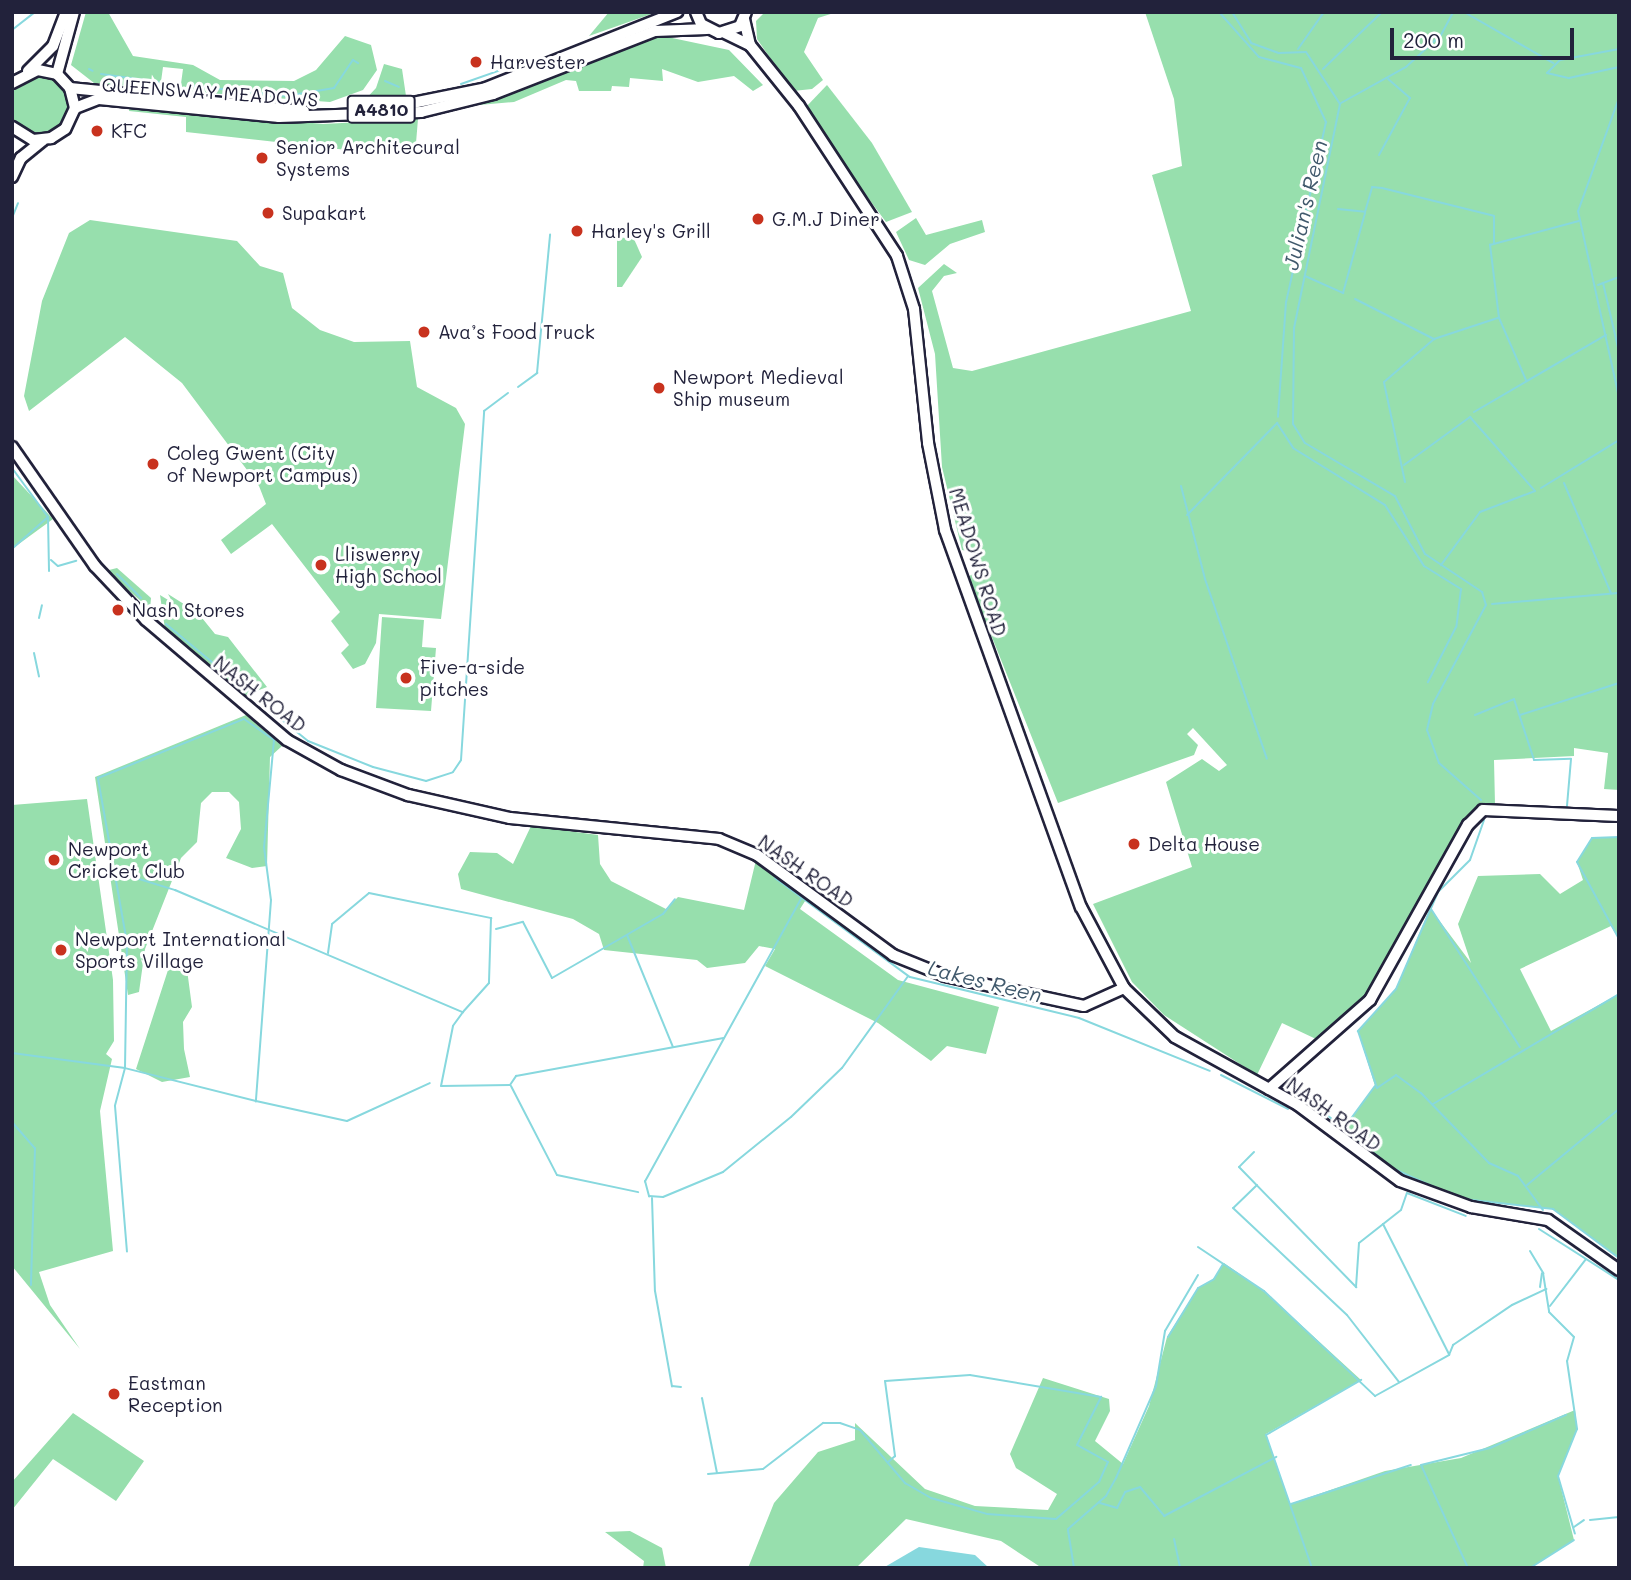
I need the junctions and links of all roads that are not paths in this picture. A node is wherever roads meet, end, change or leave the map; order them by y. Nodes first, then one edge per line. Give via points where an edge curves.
1 (66, 12) edge
2 (74, 12) edge
3 (677, 12) edge
4 (696, 12) edge
5 (745, 16) edge
6 (707, 29) junction
7 (725, 33) junction
8 (750, 45) junction
9 (25, 73) junction
10 (57, 74) junction
11 (12, 83) edge
12 (70, 88) junction
13 (75, 108) junction
14 (12, 127) edge
15 (43, 140) junction
16 (12, 177) edge
17 (12, 447) edge
18 (1619, 816) edge
19 (1124, 988) junction
20 (1269, 1089) junction
21 (1619, 1270) edge

1 - 9 main road via 53,46
2 - 10 main road
3 - 12 main road, QUEENSWAY MEADOWS / A4810 via 486,88 374,110 303,111
4 - 6 main road
5 - 7 main road
5 - 8 street, MEADOWS ROAD
6 - 7 main road, QUEENSWAY MEADOWS
6 - 13 main road, QUEENSWAY MEADOWS / A4810 via 656,31 493,94 421,112 279,117 99,99
7 - 8 street, MEADOWS ROAD
8 - 19 street, MEADOWS ROAD via 872,210 897,256 914,309 930,462 945,530 1081,907
9 - 10 main road
9 - 11 main road
10 - 12 main road
12 - 13 main road
13 - 15 main road via 65,129
14 - 15 main road
15 - 16 main road via 22,158
17 - 19 street, NASH ROAD via 95,566 146,620 287,740 341,771 444,805 542,824 719,839 757,855 893,955 946,976 1084,1006
18 - 20 street via 1483,810 1468,825 1370,1000
19 - 20 street, NASH ROAD via 1175,1037
20 - 21 street, NASH ROAD via 1400,1181 1471,1208 1548,1220

